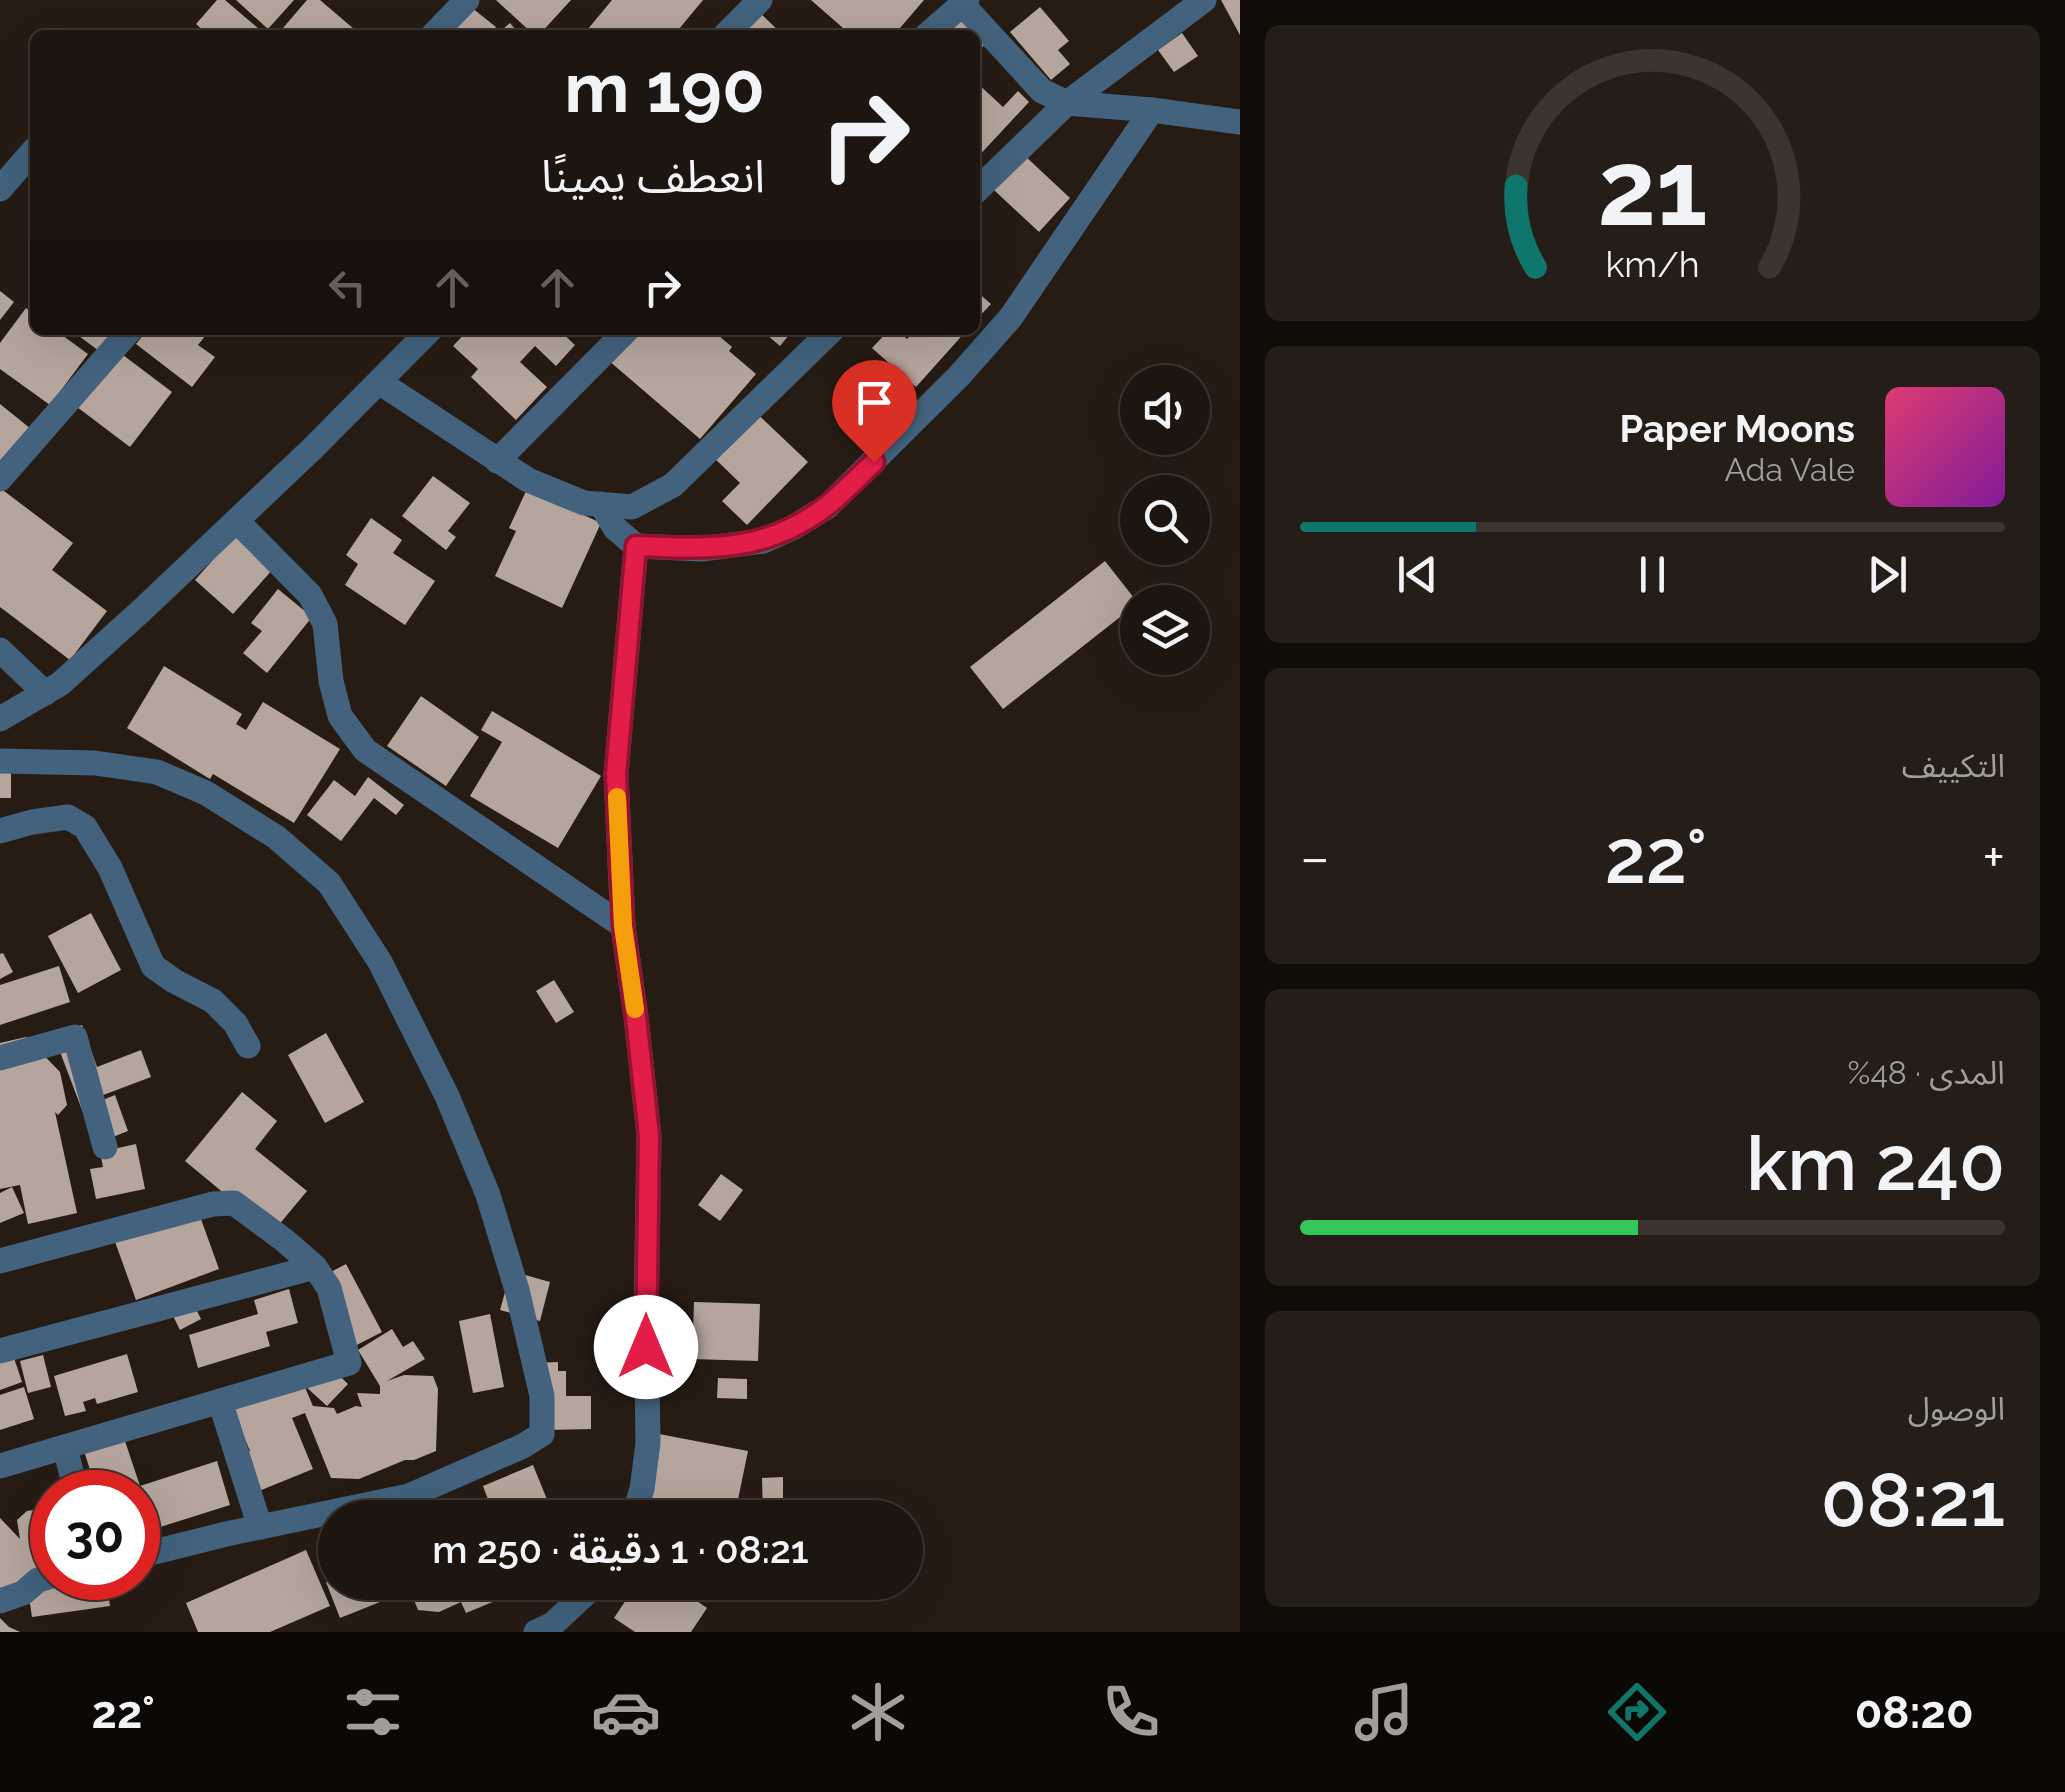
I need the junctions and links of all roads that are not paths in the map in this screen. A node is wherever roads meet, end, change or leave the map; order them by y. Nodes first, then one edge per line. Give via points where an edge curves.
1 (467, 0) edge
2 (760, 0) edge
3 (1204, 0) edge
4 (964, 2) edge
5 (438, 30) edge
6 (730, 30) edge
7 (932, 30) edge
8 (1067, 103) junction
9 (1152, 110) junction
10 (1240, 122) edge
11 (30, 155) edge
12 (980, 187) edge
13 (0, 190) edge
14 (126, 335) edge
15 (425, 335) edge
16 (622, 335) edge
17 (827, 335) edge
18 (379, 382) junction
19 (497, 461) junction
20 (0, 479) edge
21 (600, 504) junction
22 (237, 521) junction
23 (636, 546) junction
24 (0, 650) edge
25 (45, 693) junction
26 (0, 719) edge
27 (0, 761) edge
28 (0, 831) edge
29 (623, 926) junction
30 (248, 1046) dead end
31 (0, 1058) edge
32 (106, 1147) dead end
33 (0, 1261) edge
34 (315, 1268) junction
35 (0, 1352) edge
36 (220, 1401) junction
37 (65, 1447) junction
38 (0, 1466) edge
39 (71, 1470) edge
40 (639, 1500) edge
41 (260, 1528) junction
42 (160, 1551) edge
43 (30, 1587) edge
44 (578, 1600) edge
45 (0, 1601) edge
46 (536, 1632) edge

1 - 5 street
2 - 6 street
3 - 8 street
4 - 7 street
4 - 8 street via 1042,91
8 - 9 street
8 - 12 street
9 - 10 street
9 - 23 street via 1011,317 828,506 763,541 702,549
11 - 13 street
14 - 20 street
15 - 18 street
16 - 19 street
17 - 21 street via 673,484 632,507
18 - 19 street
18 - 22 street
19 - 21 street via 528,480
21 - 23 street
22 - 25 street
22 - 29 street via 310,595 325,624 340,716 364,750
23 - 29 street via 616,774
24 - 25 street
25 - 26 street
27 - 41 street via 157,772 276,836 330,883 380,962 488,1195 542,1396 542,1434 409,1496
28 - 30 street via 68,818 86,828 153,966 213,1002
29 - 40 street via 649,1136 648,1443
31 - 32 street via 74,1036
33 - 34 street via 234,1203
34 - 35 street
34 - 36 street via 329,1288 349,1363
36 - 37 street
36 - 41 street
37 - 38 street
37 - 39 street
41 - 42 street
43 - 45 street
44 - 46 street

